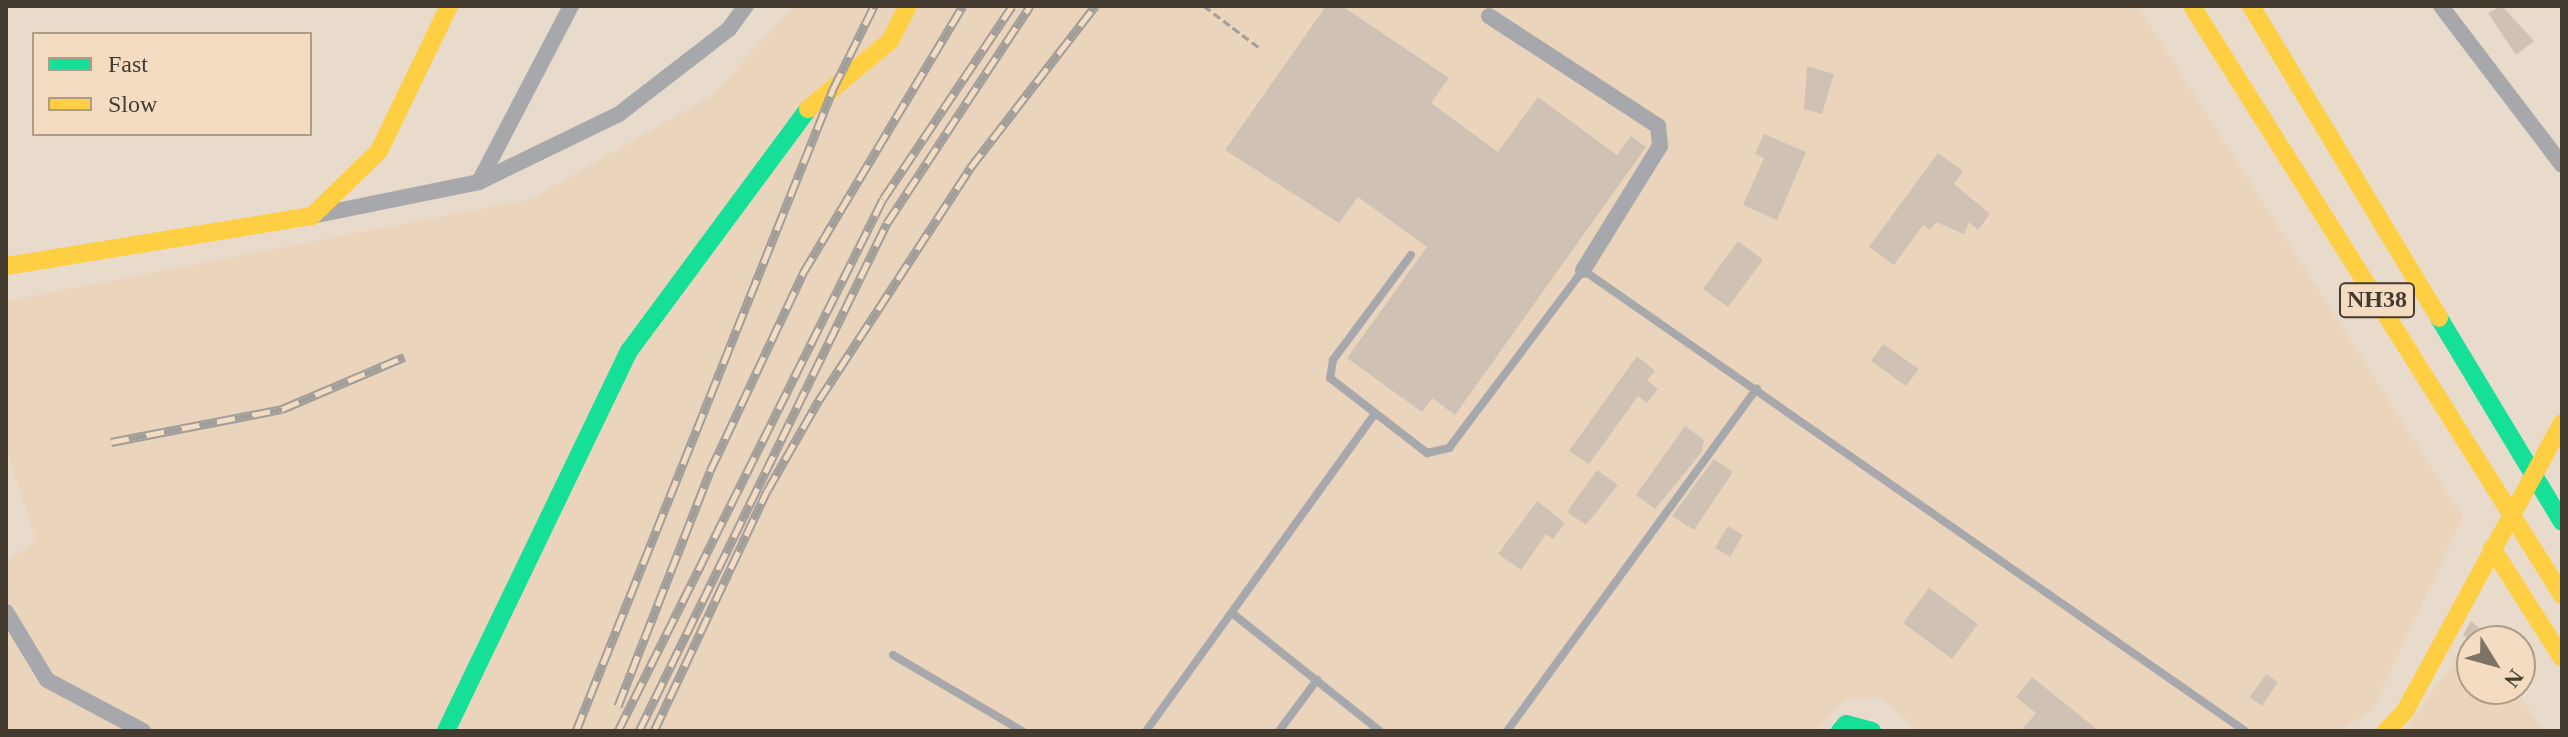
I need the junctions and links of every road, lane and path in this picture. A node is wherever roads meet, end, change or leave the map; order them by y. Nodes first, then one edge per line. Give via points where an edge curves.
1 (449, 6) edge
2 (571, 6) edge
3 (746, 6) edge
4 (908, 6) edge
5 (1204, 6) edge
6 (2192, 6) edge
7 (2251, 6) edge
8 (2441, 6) edge
9 (1489, 16) dead end
10 (1261, 49) dead end
11 (2562, 165) edge
12 (479, 182) junction
13 (312, 216) junction
14 (1411, 255) dead end
15 (6, 266) edge
16 (1583, 270) junction
17 (1757, 388) junction
18 (1375, 413) junction
19 (2562, 423) edge
20 (2549, 445) junction
21 (2562, 463) edge
22 (2562, 522) edge
23 (2492, 548) junction
24 (2562, 595) edge
25 (6, 612) edge
26 (1232, 613) junction
27 (893, 655) dead end
28 (2562, 658) edge
29 (1317, 680) junction
30 (1843, 728) edge
31 (143, 731) edge
32 (446, 731) edge
33 (1022, 731) edge
34 (1146, 731) edge
35 (1279, 731) edge
36 (1380, 731) edge
37 (1507, 731) edge
38 (1825, 731) edge
39 (1872, 731) edge
40 (2245, 731) edge
41 (2386, 731) edge

1 - 13 main road via 379,151
2 - 12 street
3 - 12 street via 729,29 619,114
4 - 32 main road via 867,64 793,120 629,351
5 - 10 path
6 - 24 main road, NH38
7 - 22 main road, NH38
8 - 11 street
9 - 16 street via 1658,126 1660,146
12 - 13 street
13 - 15 main road
14 - 18 lane via 1333,360 1330,378
16 - 17 lane
16 - 18 lane via 1449,448 1427,453
17 - 37 lane
17 - 40 lane
18 - 26 lane
19 - 20 main road
20 - 21 main road
20 - 23 main road
23 - 28 main road
23 - 41 main road via 2405,711
25 - 31 street via 47,680
26 - 29 lane
26 - 34 lane
27 - 33 lane
29 - 35 lane
29 - 36 lane
30 - 38 lane
30 - 39 main road

